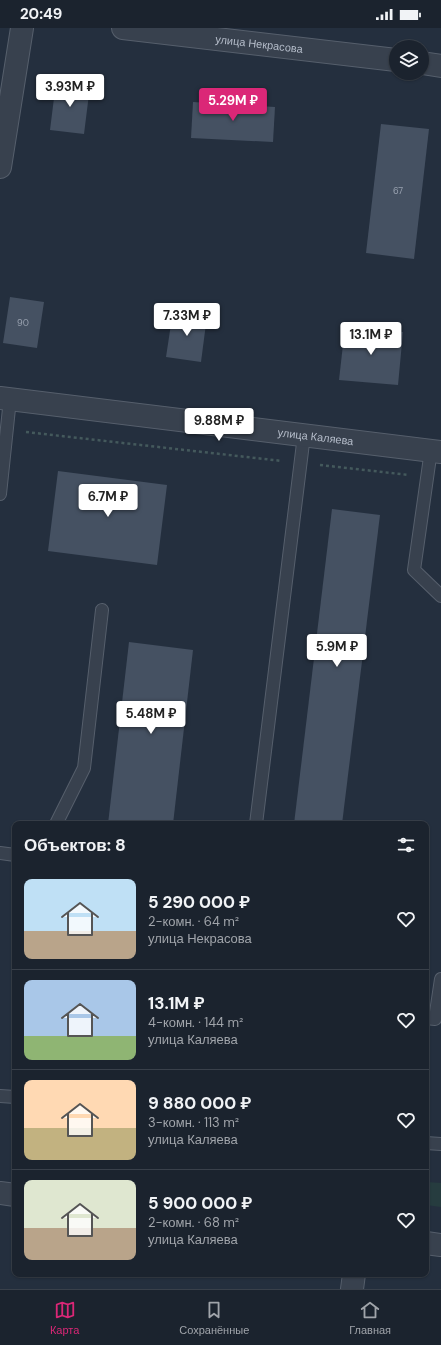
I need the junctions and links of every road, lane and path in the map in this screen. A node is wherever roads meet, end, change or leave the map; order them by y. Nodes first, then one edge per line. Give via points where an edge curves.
1 (22, 28) edge
2 (123, 28) edge
3 (389, 59) edge
4 (429, 64) edge
5 (441, 66) edge
6 (0, 167) edge
7 (5, 399) edge
8 (7, 430) junction
9 (304, 435) junction
10 (436, 451) edge
11 (300, 463) junction
12 (427, 477) junction
13 (0, 494) edge
14 (441, 596) edge
15 (102, 610) dead end
16 (58, 821) edge
17 (256, 821) edge
18 (0, 853) edge
19 (12, 855) edge
20 (441, 979) edge
21 (429, 1018) edge
22 (0, 1096) edge
23 (12, 1097) edge
24 (429, 1143) edge
25 (441, 1144) edge
26 (0, 1193) edge
27 (12, 1194) edge
28 (429, 1243) edge
29 (441, 1245) edge
30 (354, 1277) edge
31 (352, 1289) edge

1 - 6 street
2 - 3 street, улица Некрасова
4 - 5 street
7 - 8 lane
7 - 9 street, улица Каляева
8 - 11 path
8 - 13 lane
9 - 10 street, улица Каляева
9 - 11 lane
10 - 12 lane
11 - 12 path
11 - 17 lane
12 - 14 lane via 414,570
15 - 16 lane via 84,768
18 - 19 lane
20 - 21 lane via 435,1019
22 - 23 lane
24 - 25 lane
26 - 27 street
28 - 29 street
30 - 31 street

